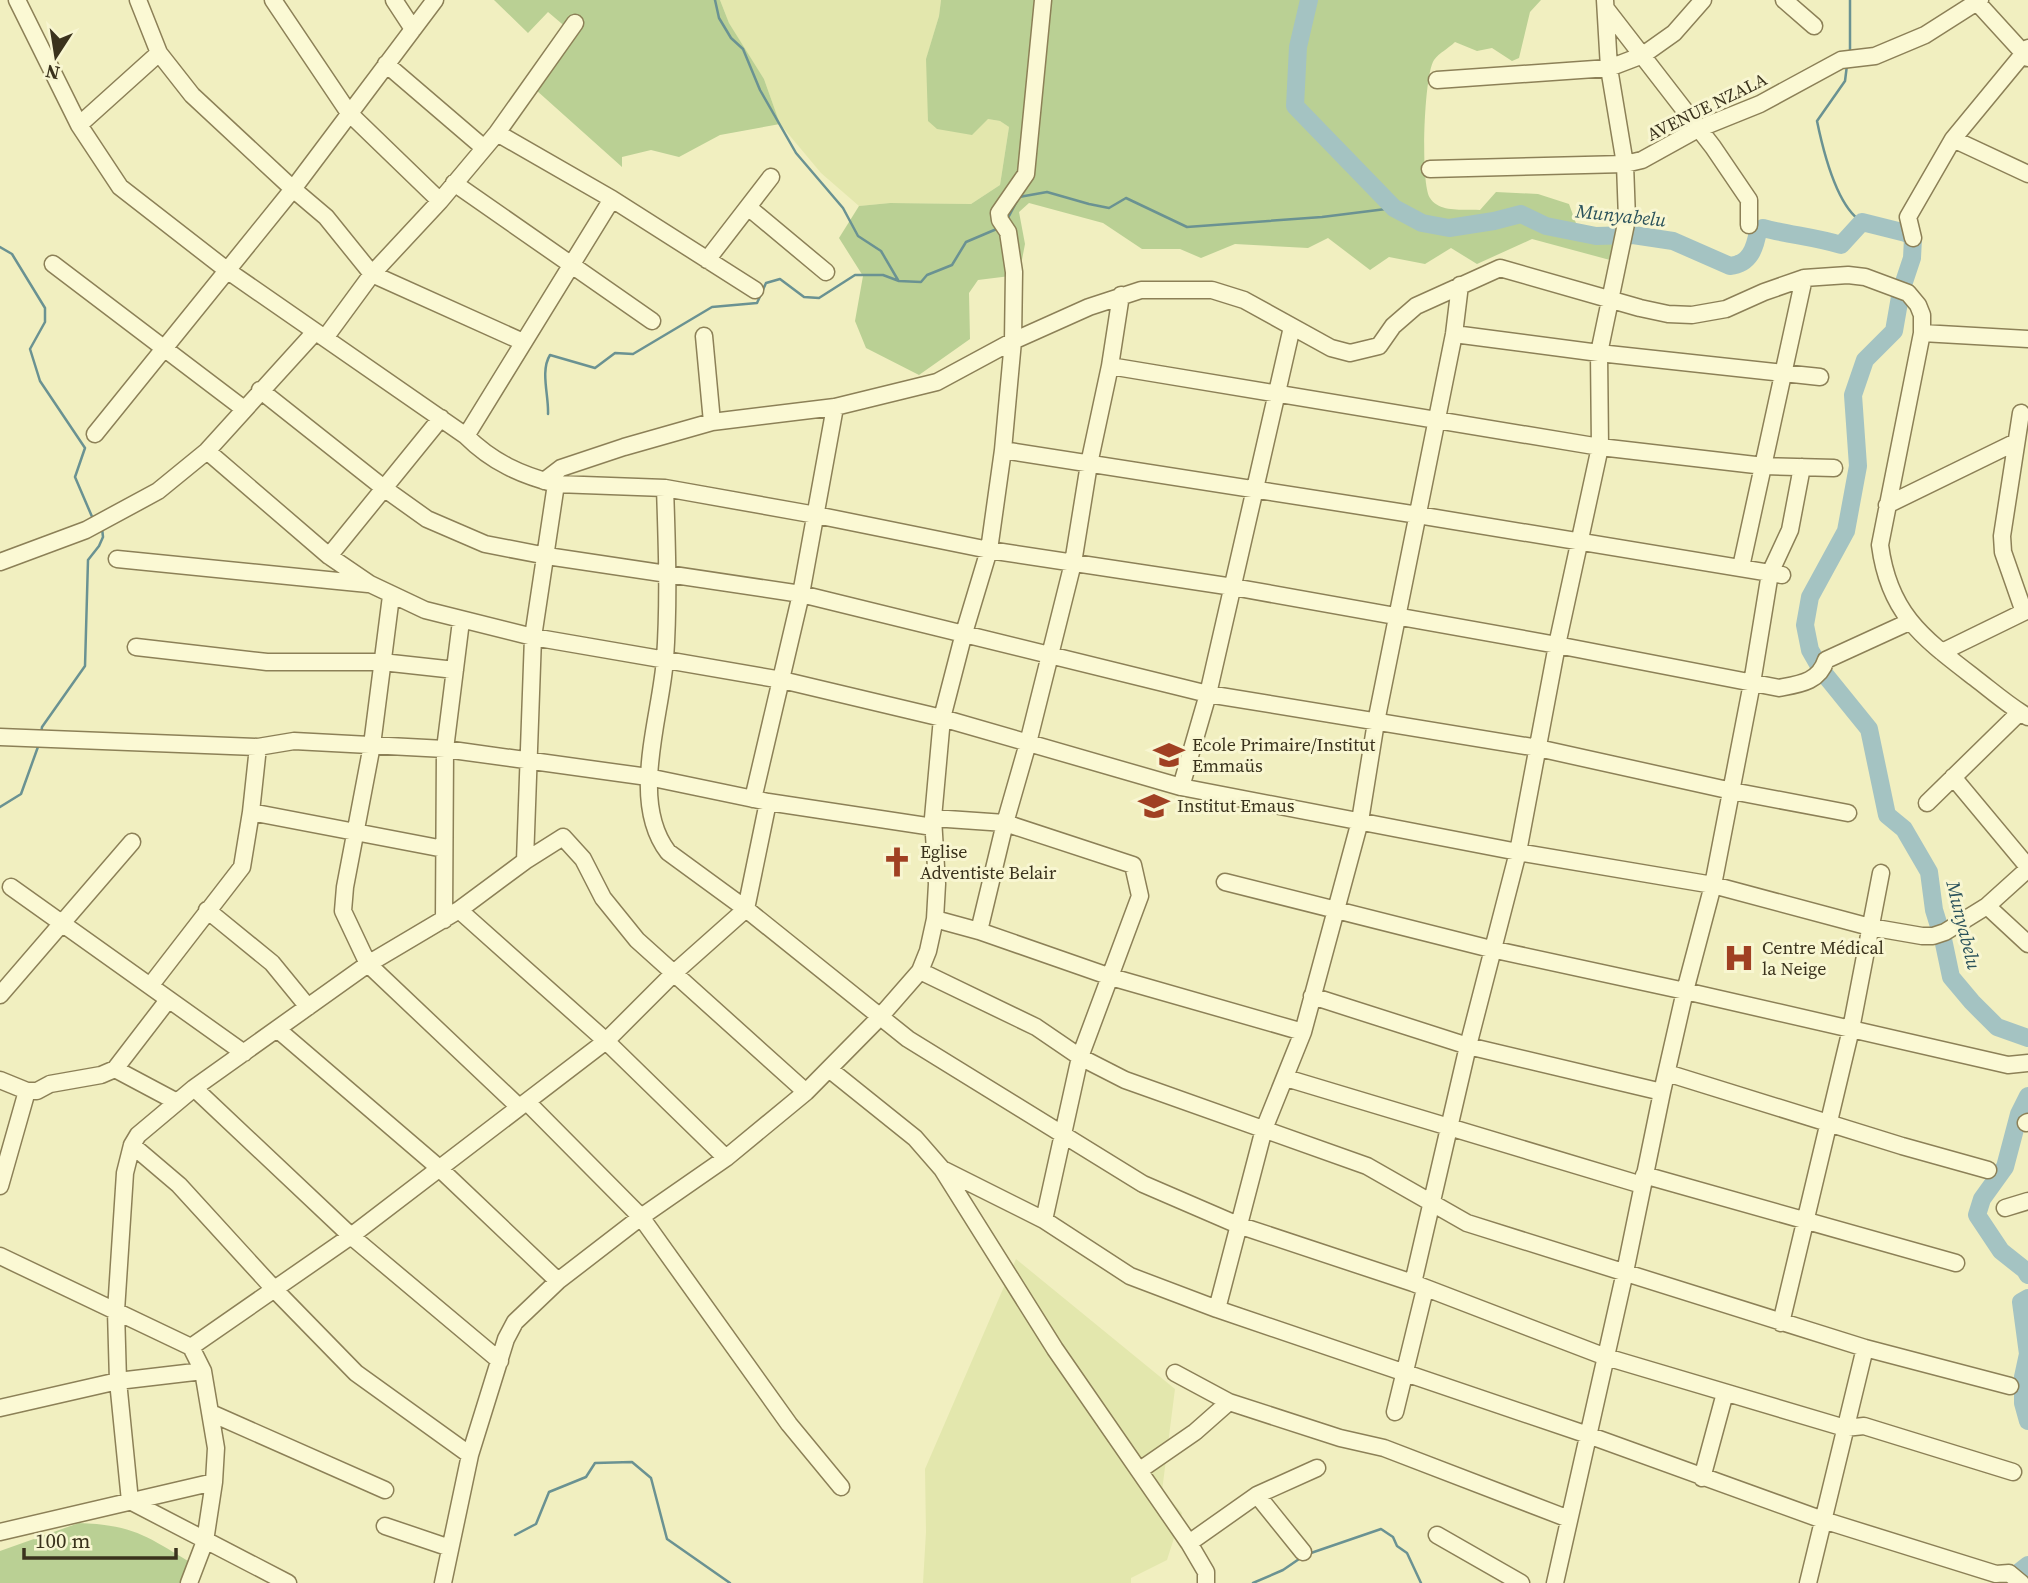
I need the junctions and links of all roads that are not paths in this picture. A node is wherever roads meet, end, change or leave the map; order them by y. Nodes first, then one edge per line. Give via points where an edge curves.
1 (17, 0) edge
2 (138, 0) edge
3 (273, 0) edge
4 (394, 0) edge
5 (435, 0) edge
6 (1043, 0) edge
7 (1703, 0) edge
8 (1784, 0) edge
9 (1977, 1) edge
10 (1606, 5) edge
11 (575, 23) dead end
12 (1814, 26) dead end
13 (413, 29) junction
14 (159, 53) junction
15 (2026, 53) edge
16 (1643, 55) junction
17 (386, 64) junction
18 (1609, 68) junction
19 (1437, 80) dead end
20 (349, 113) junction
21 (79, 125) junction
22 (1698, 130) junction
23 (497, 133) junction
24 (1953, 139) junction
25 (484, 148) junction
26 (1625, 164) junction
27 (1430, 169) dead end
28 (2028, 174) edge
29 (771, 177) dead end
30 (454, 184) junction
31 (293, 189) junction
32 (612, 199) junction
33 (440, 201) junction
34 (748, 207) junction
35 (1749, 225) dead end
36 (1913, 238) dead end
37 (707, 260) junction
38 (52, 264) dead end
39 (571, 264) junction
40 (228, 271) junction
41 (826, 272) dead end
42 (372, 274) junction
43 (1804, 278) junction
44 (1460, 285) junction
45 (755, 290) dead end
46 (1121, 295) junction
47 (1611, 300) junction
48 (652, 321) dead end
49 (1292, 327) junction
50 (1922, 333) junction
51 (1454, 334) junction
52 (320, 335) junction
53 (704, 336) dead end
54 (2028, 339) edge
55 (1013, 341) junction
56 (523, 342) junction
57 (165, 349) junction
58 (1600, 353) junction
59 (1110, 366) junction
60 (1782, 372) junction
61 (1820, 377) dead end
62 (260, 390) junction
63 (1278, 394) junction
64 (835, 407) junction
65 (244, 409) junction
66 (2021, 413) dead end
67 (441, 418) junction
68 (1437, 419) junction
69 (712, 422) junction
70 (95, 434) dead end
71 (466, 436) junction
72 (2016, 442) junction
73 (1600, 447) junction
74 (1003, 450) junction
75 (207, 451) junction
76 (1089, 464) junction
77 (1764, 466) junction
78 (1802, 467) junction
79 (1834, 468) dead end
80 (550, 483) junction
81 (665, 488) junction
82 (384, 489) junction
83 (1254, 489) junction
84 (1887, 505) junction
85 (816, 515) junction
86 (1418, 515) junction
87 (1579, 541) junction
88 (989, 550) junction
89 (329, 556) junction
90 (547, 556) junction
91 (117, 559) dead end
92 (0, 562) edge
93 (1073, 563) junction
94 (1741, 567) junction
95 (668, 573) junction
96 (1776, 574) junction
97 (370, 584) junction
98 (1233, 587) junction
99 (801, 594) junction
100 (391, 596) junction
101 (2026, 611) edge
102 (1398, 618) junction
103 (461, 621) junction
104 (1909, 622) junction
105 (964, 633) junction
106 (533, 637) junction
107 (1557, 645) junction
108 (136, 647) dead end
109 (1942, 652) junction
110 (1051, 656) junction
111 (665, 661) junction
112 (382, 662) junction
113 (455, 670) junction
114 (782, 680) junction
115 (1752, 683) junction
116 (1209, 694) junction
117 (2024, 714) edge
118 (942, 718) junction
119 (1376, 722) junction
120 (0, 737) edge
121 (1028, 743) junction
122 (372, 746) junction
123 (258, 747) junction
124 (1538, 748) junction
125 (445, 749) junction
126 (528, 761) junction
127 (648, 777) junction
128 (1953, 777) junction
129 (1181, 787) junction
130 (1732, 791) junction
131 (760, 801) junction
132 (1927, 803) dead end
133 (251, 812) junction
134 (1848, 813) dead end
135 (1360, 821) junction
136 (933, 822) junction
137 (1005, 823) junction
138 (356, 833) junction
139 (132, 842) dead end
140 (444, 849) junction
141 (1518, 852) junction
142 (525, 861) junction
143 (2028, 868) edge
144 (1881, 873) dead end
145 (1225, 882) dead end
146 (1713, 885) junction
147 (11, 887) dead end
148 (1987, 906) junction
149 (746, 909) junction
150 (206, 910) junction
151 (459, 910) junction
152 (1338, 910) junction
153 (935, 919) junction
154 (444, 920) junction
155 (62, 924) junction
156 (1870, 928) junction
157 (979, 931) junction
158 (2028, 944) edge
159 (1492, 949) junction
160 (368, 964) junction
161 (920, 971) junction
162 (674, 973) junction
163 (1111, 977) junction
164 (150, 986) junction
165 (1685, 991) junction
166 (0, 995) edge
167 (1312, 996) junction
168 (168, 1000) junction
169 (308, 1007) junction
170 (879, 1018) junction
171 (276, 1029) junction
172 (1851, 1029) junction
173 (1303, 1032) junction
174 (606, 1041) junction
175 (1468, 1046) junction
176 (244, 1054) junction
177 (1080, 1057) junction
178 (2028, 1063) edge
179 (115, 1069) junction
180 (829, 1069) junction
181 (1667, 1073) junction
182 (1286, 1078) junction
183 (0, 1080) edge
184 (194, 1088) junction
185 (27, 1091) junction
186 (806, 1092) junction
187 (1662, 1092) junction
188 (177, 1102) junction
189 (523, 1105) junction
190 (1829, 1123) junction
191 (1448, 1126) junction
192 (1264, 1129) junction
193 (1063, 1136) junction
194 (132, 1145) junction
195 (726, 1157) junction
196 (438, 1167) junction
197 (942, 1169) junction
198 (1989, 1170) dead end
199 (1643, 1180) junction
200 (0, 1185) edge
201 (2028, 1201) edge
202 (1430, 1203) junction
203 (2005, 1208) dead end
204 (641, 1217) junction
205 (1044, 1220) junction
206 (1806, 1220) junction
207 (1238, 1225) junction
208 (351, 1236) junction
209 (0, 1256) edge
210 (1956, 1263) dead end
211 (1625, 1272) junction
212 (558, 1281) junction
213 (1419, 1286) junction
214 (275, 1290) junction
215 (1217, 1309) junction
216 (116, 1311) junction
217 (1781, 1323) junction
218 (191, 1347) junction
219 (1865, 1348) junction
220 (1606, 1357) junction
221 (500, 1361) junction
222 (203, 1371) junction
223 (1405, 1372) junction
224 (1175, 1373) dead end
225 (118, 1381) junction
226 (2010, 1386) dead end
227 (1726, 1393) junction
228 (1229, 1402) junction
229 (0, 1408) edge
230 (1395, 1412) dead end
231 (212, 1413) junction
232 (1845, 1429) junction
233 (1588, 1435) junction
234 (470, 1455) junction
235 (1317, 1468) dead end
236 (1140, 1470) junction
237 (2013, 1472) dead end
238 (1702, 1478) junction
239 (214, 1482) junction
240 (841, 1487) dead end
241 (384, 1490) dead end
242 (1257, 1495) junction
243 (130, 1501) junction
244 (1569, 1519) junction
245 (1823, 1520) junction
246 (385, 1526) dead end
247 (0, 1532) edge
248 (1437, 1535) dead end
249 (205, 1541) junction
250 (1189, 1543) junction
251 (450, 1548) junction
252 (1303, 1552) dead end
253 (2016, 1578) edge
254 (189, 1583) edge
255 (288, 1583) edge
256 (443, 1583) edge
257 (1206, 1583) edge
258 (1521, 1583) edge
259 (1555, 1583) edge
260 (1808, 1583) edge

1 - 21 street
2 - 14 street
3 - 20 street
4 - 13 street
5 - 13 street
6 - 55 street via 1026,174 999,213 1014,272
7 - 16 street via 1674,33
8 - 12 street
9 - 15 street
9 - 22 street, AVENUE NZALA via 1925,35 1875,56 1849,59
10 - 16 street
10 - 18 street
11 - 23 street
13 - 17 street
14 - 21 street
14 - 31 street via 192,95
15 - 24 street
16 - 18 street
16 - 22 street
17 - 20 street
17 - 25 street
18 - 19 street
18 - 26 street
20 - 31 street
20 - 33 street
21 - 40 street via 120,187
22 - 26 street, AVENUE NZALA via 1642,160
22 - 35 street via 1749,200
23 - 25 street
23 - 32 street
24 - 28 street
24 - 36 street via 1908,217
25 - 30 street
26 - 27 street, AVENUE NZALA
26 - 47 street via 1627,219
29 - 34 street
30 - 33 street
30 - 39 street
31 - 40 street
31 - 42 street via 326,217
32 - 37 street
32 - 39 street
33 - 42 street
34 - 37 street
34 - 41 street
37 - 45 street
38 - 57 street
39 - 48 street
39 - 56 street
40 - 52 street
40 - 57 street
42 - 52 street
42 - 56 street
43 - 47 street via 1726,309 1692,315
43 - 50 street via 1848,275 1901,289 1918,305
43 - 60 street
44 - 47 street via 1500,268
44 - 49 street via 1416,306 1379,346 1350,353
44 - 51 street
46 - 49 street via 1151,289 1212,290 1244,300
46 - 55 street
46 - 59 street
47 - 58 street
49 - 63 street
50 - 54 street
50 - 84 street
51 - 58 street
51 - 68 street
52 - 62 street
52 - 67 street
53 - 69 street
55 - 64 street via 937,382
55 - 74 street
56 - 71 street
57 - 65 street
57 - 70 street
58 - 60 street
58 - 73 street
59 - 63 street
59 - 76 street
60 - 61 street
60 - 77 street
62 - 65 street
62 - 82 street
63 - 68 street
63 - 83 street
64 - 69 street
64 - 85 street
65 - 75 street
66 - 72 street
67 - 71 street
67 - 82 street
68 - 73 street
68 - 86 street
69 - 80 street via 561,468
71 - 80 street via 484,454 512,470
72 - 84 street
72 - 101 street via 2003,552
73 - 77 street
73 - 87 street
74 - 76 street
74 - 88 street
75 - 89 street
75 - 92 street via 159,491 127,509 86,530
76 - 83 street
76 - 93 street
77 - 78 street
77 - 94 street
78 - 79 street
78 - 96 street
80 - 81 street
80 - 90 street
81 - 85 street
81 - 95 street
82 - 89 street
82 - 90 street via 427,519 485,544
83 - 86 street
83 - 98 street
84 - 104 street via 1880,545 1883,567
85 - 88 street
85 - 99 street
86 - 87 street
86 - 102 street
87 - 94 street
87 - 107 street
88 - 93 street
88 - 105 street
89 - 97 street
90 - 95 street
90 - 106 street
91 - 97 street
93 - 98 street
93 - 110 street
94 - 96 street
95 - 99 street
95 - 111 street
96 - 115 street
97 - 100 street
98 - 102 street
98 - 116 street
99 - 105 street
99 - 114 street
100 - 103 street
100 - 112 street
101 - 109 street
102 - 107 street
102 - 119 street
103 - 106 street
103 - 113 street
104 - 109 street
104 - 115 street via 1826,660 1822,671 1803,684 1779,688
105 - 110 street
105 - 118 street
106 - 111 street
106 - 126 street
107 - 115 street
107 - 124 street
108 - 112 street via 267,662
109 - 117 street
110 - 116 street
110 - 121 street
111 - 114 street
111 - 127 street
112 - 113 street
112 - 122 street
113 - 125 street
114 - 118 street
114 - 131 street
115 - 130 street
116 - 119 street
116 - 129 street
117 - 128 street
118 - 121 street
118 - 136 street
119 - 124 street
119 - 135 street
120 - 123 street
121 - 129 street
121 - 137 street
122 - 123 street via 294,741
122 - 125 street
122 - 138 street
123 - 133 street
124 - 130 street
124 - 141 street
125 - 126 street
125 - 140 street
126 - 127 street
126 - 142 street
127 - 131 street
127 - 149 street via 653,825 660,842
128 - 132 street
128 - 143 street
129 - 135 street
130 - 134 street
130 - 146 street
131 - 136 street
131 - 149 street
133 - 138 street
133 - 150 street via 242,867
135 - 141 street
135 - 152 street
136 - 137 street
136 - 153 street
137 - 157 street
137 - 163 street via 1133,865 1140,896
138 - 140 street
138 - 160 street via 343,911
139 - 155 street
140 - 154 street
141 - 146 street
141 - 159 street
142 - 151 street
142 - 162 street via 563,837 637,940
143 - 148 street
144 - 156 street
145 - 152 street
146 - 156 street
146 - 165 street
147 - 155 street
148 - 156 street via 1939,934
148 - 158 street
149 - 162 street
149 - 170 street
150 - 164 street
150 - 169 street via 272,962
151 - 154 street
151 - 174 street
152 - 159 street
152 - 167 street
153 - 157 street
153 - 161 street
154 - 160 street
155 - 164 street
155 - 166 street
156 - 172 street
157 - 163 street
159 - 165 street
159 - 175 street
160 - 169 street
160 - 189 street
161 - 170 street
161 - 177 street via 1036,1027
162 - 174 street
162 - 186 street
163 - 173 street
163 - 177 street
164 - 168 street
165 - 172 street
165 - 181 street
167 - 173 street
167 - 175 street
168 - 176 street
168 - 179 street
169 - 171 street
170 - 180 street
170 - 193 street
171 - 176 street
171 - 196 street
172 - 178 street via 2008,1065
172 - 190 street
173 - 182 street
174 - 189 street
174 - 195 street
175 - 187 street
175 - 191 street
176 - 184 street
177 - 192 street via 1125,1080
177 - 193 street
179 - 185 street
179 - 188 street
180 - 186 street
180 - 197 street via 915,1138
181 - 187 street
181 - 190 street
182 - 191 street
182 - 192 street
183 - 185 street
184 - 188 street
184 - 208 street
185 - 200 street
186 - 195 street
187 - 199 street
188 - 194 street
189 - 196 street
189 - 204 street
190 - 198 street
190 - 206 street
191 - 199 street
191 - 202 street
192 - 202 street via 1367,1166
192 - 207 street
193 - 205 street
193 - 207 street via 1143,1185
194 - 214 street via 179,1185
194 - 216 street via 125,1173
195 - 204 street
196 - 208 street
196 - 212 street
197 - 205 street
197 - 236 street via 1055,1349
199 - 206 street
199 - 211 street
201 - 203 street
202 - 211 street via 1467,1223
202 - 213 street
204 - 212 street
204 - 240 street via 789,1424
205 - 215 street via 1130,1276
206 - 210 street
206 - 217 street
207 - 213 street
207 - 215 street
208 - 214 street
208 - 221 street
209 - 216 street
211 - 217 street
211 - 220 street
212 - 221 street via 515,1322
213 - 220 street
213 - 223 street
214 - 218 street
214 - 234 street via 356,1373
215 - 223 street
216 - 218 street
216 - 225 street
217 - 219 street
218 - 222 street
219 - 226 street
219 - 232 street
220 - 227 street
220 - 233 street
221 - 234 street
222 - 225 street
222 - 231 street
223 - 230 street
223 - 233 street
224 - 228 street
225 - 229 street
225 - 243 street
227 - 232 street
227 - 238 street
228 - 236 street
228 - 244 street via 1384,1448
231 - 239 street
231 - 241 street
232 - 237 street via 1864,1426
232 - 245 street
233 - 238 street
233 - 244 street
234 - 251 street
235 - 242 street
236 - 250 street
238 - 245 street
239 - 243 street
239 - 249 street
242 - 250 street
242 - 252 street
243 - 247 street
243 - 249 street
244 - 259 street
245 - 253 street
245 - 260 street
246 - 251 street
248 - 258 street
249 - 254 street
249 - 255 street
250 - 257 street via 1206,1572
251 - 256 street

